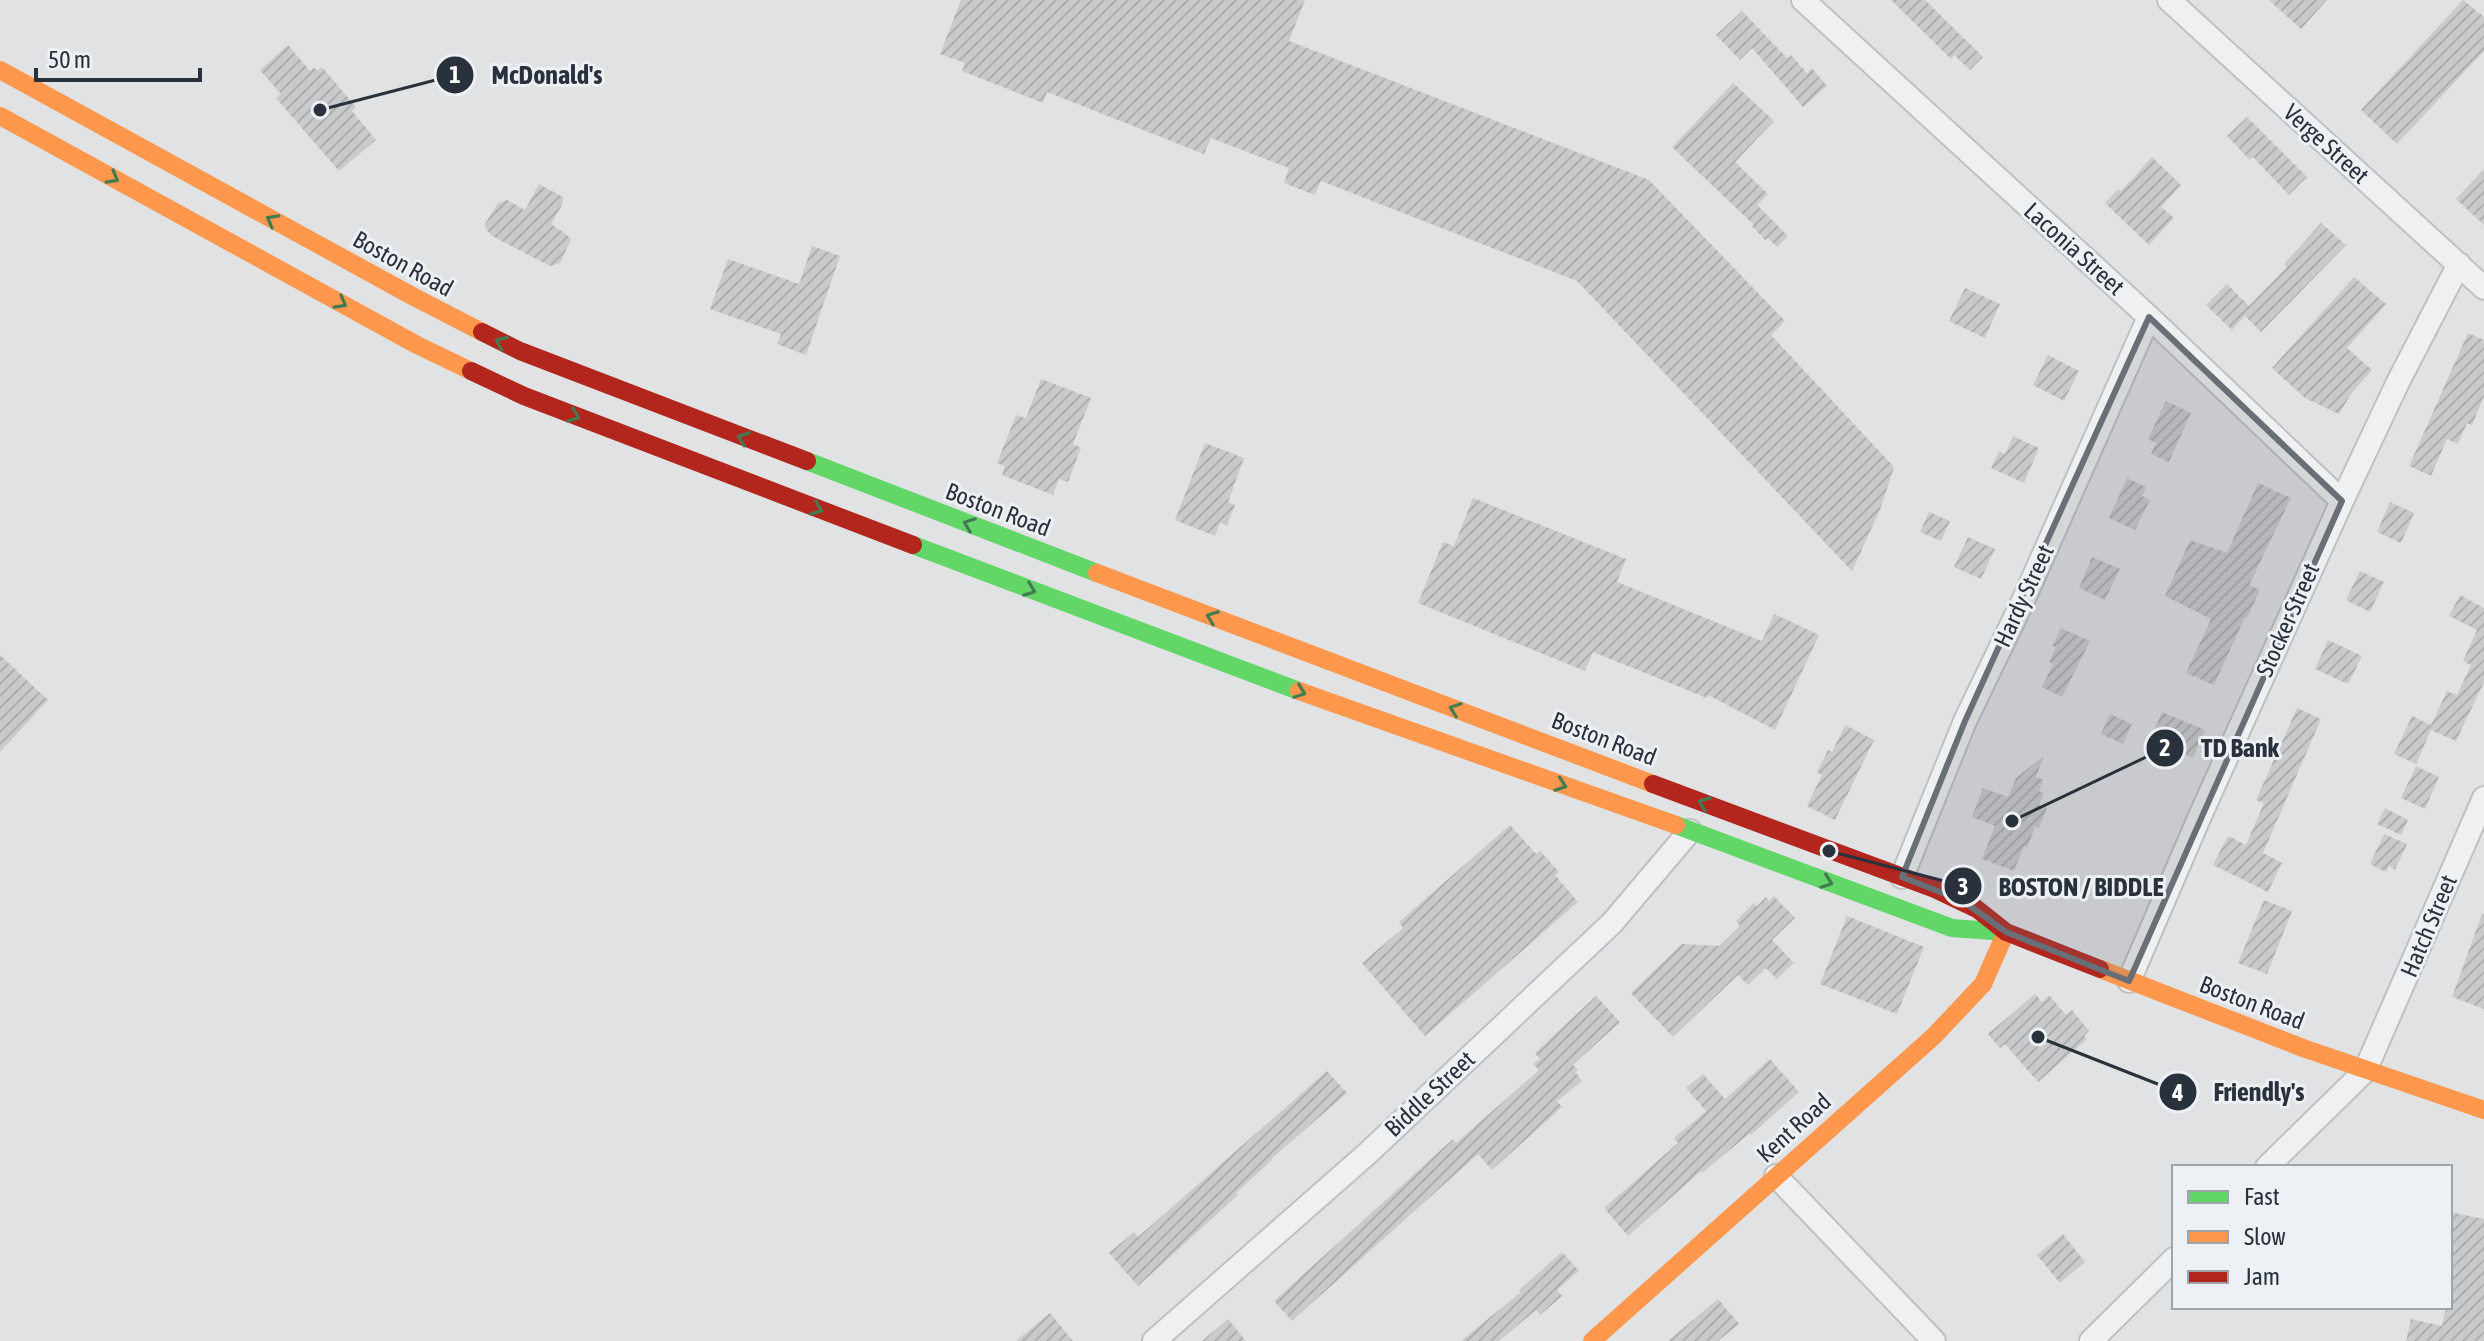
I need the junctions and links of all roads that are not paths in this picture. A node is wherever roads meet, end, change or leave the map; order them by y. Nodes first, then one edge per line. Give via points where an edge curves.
1 (1803, 0) edge
2 (2169, 0) edge
3 (0, 70) edge
4 (0, 116) edge
5 (2459, 264) junction
6 (2484, 288) edge
7 (2149, 317) junction
8 (2342, 501) junction
9 (2484, 798) edge
10 (1690, 831) junction
11 (1902, 877) junction
12 (2006, 932) junction
13 (2129, 981) junction
14 (2369, 1062) junction
15 (2484, 1110) edge
16 (2269, 1165) edge
17 (1776, 1176) junction
18 (2172, 1261) edge
19 (1154, 1341) edge
20 (1592, 1341) edge
21 (1934, 1341) edge
22 (2091, 1341) edge

1 - 7 street, Laconia Street
2 - 5 street, Verge Street
11 -> 3 main road, Boston Road via 532,356
4 -> 10 main road, Boston Road via 417,345 524,396 1215,661
5 - 6 street, Verge Street
5 - 8 street, Stocker Street
7 - 8 street, Laconia Street
7 - 11 street, Hardy Street via 1965,721
8 - 13 street, Stocker Street
9 - 14 street, Hatch Street
10 -> 12 main road, Boston Road via 1952,928
10 - 19 street, Biddle Street via 1612,923 1368,1153
11 - 12 main road, Boston Road via 1963,901
12 - 13 main road, Boston Road
12 - 17 main road, Kent Road via 1983,984 1961,1008
13 - 14 main road, Boston Road
14 - 15 main road, Boston Road
14 - 16 street
17 - 20 main road, Kent Road
17 - 21 street
18 - 22 street

